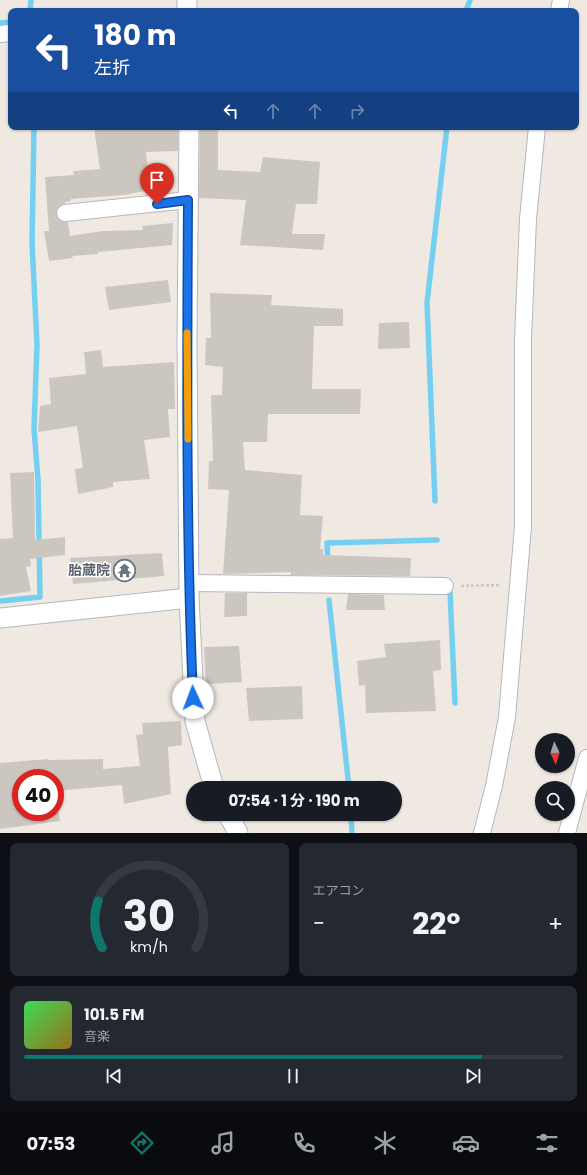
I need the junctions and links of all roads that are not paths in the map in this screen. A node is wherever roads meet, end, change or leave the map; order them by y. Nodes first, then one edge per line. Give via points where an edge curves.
1 (189, 130) edge
2 (537, 130) edge
3 (188, 200) junction
4 (65, 213) dead end
5 (445, 586) road end
6 (189, 590) junction
7 (0, 618) edge
8 (587, 758) edge
9 (212, 781) edge
10 (232, 821) edge
11 (238, 833) edge
12 (482, 833) edge
13 (567, 833) edge

1 - 3 street
2 - 12 street via 528,219 523,339 523,526 506,717 494,786
3 - 4 street
3 - 6 street
5 - 6 street
6 - 7 street
6 - 9 street via 195,721
8 - 13 street
10 - 11 street

